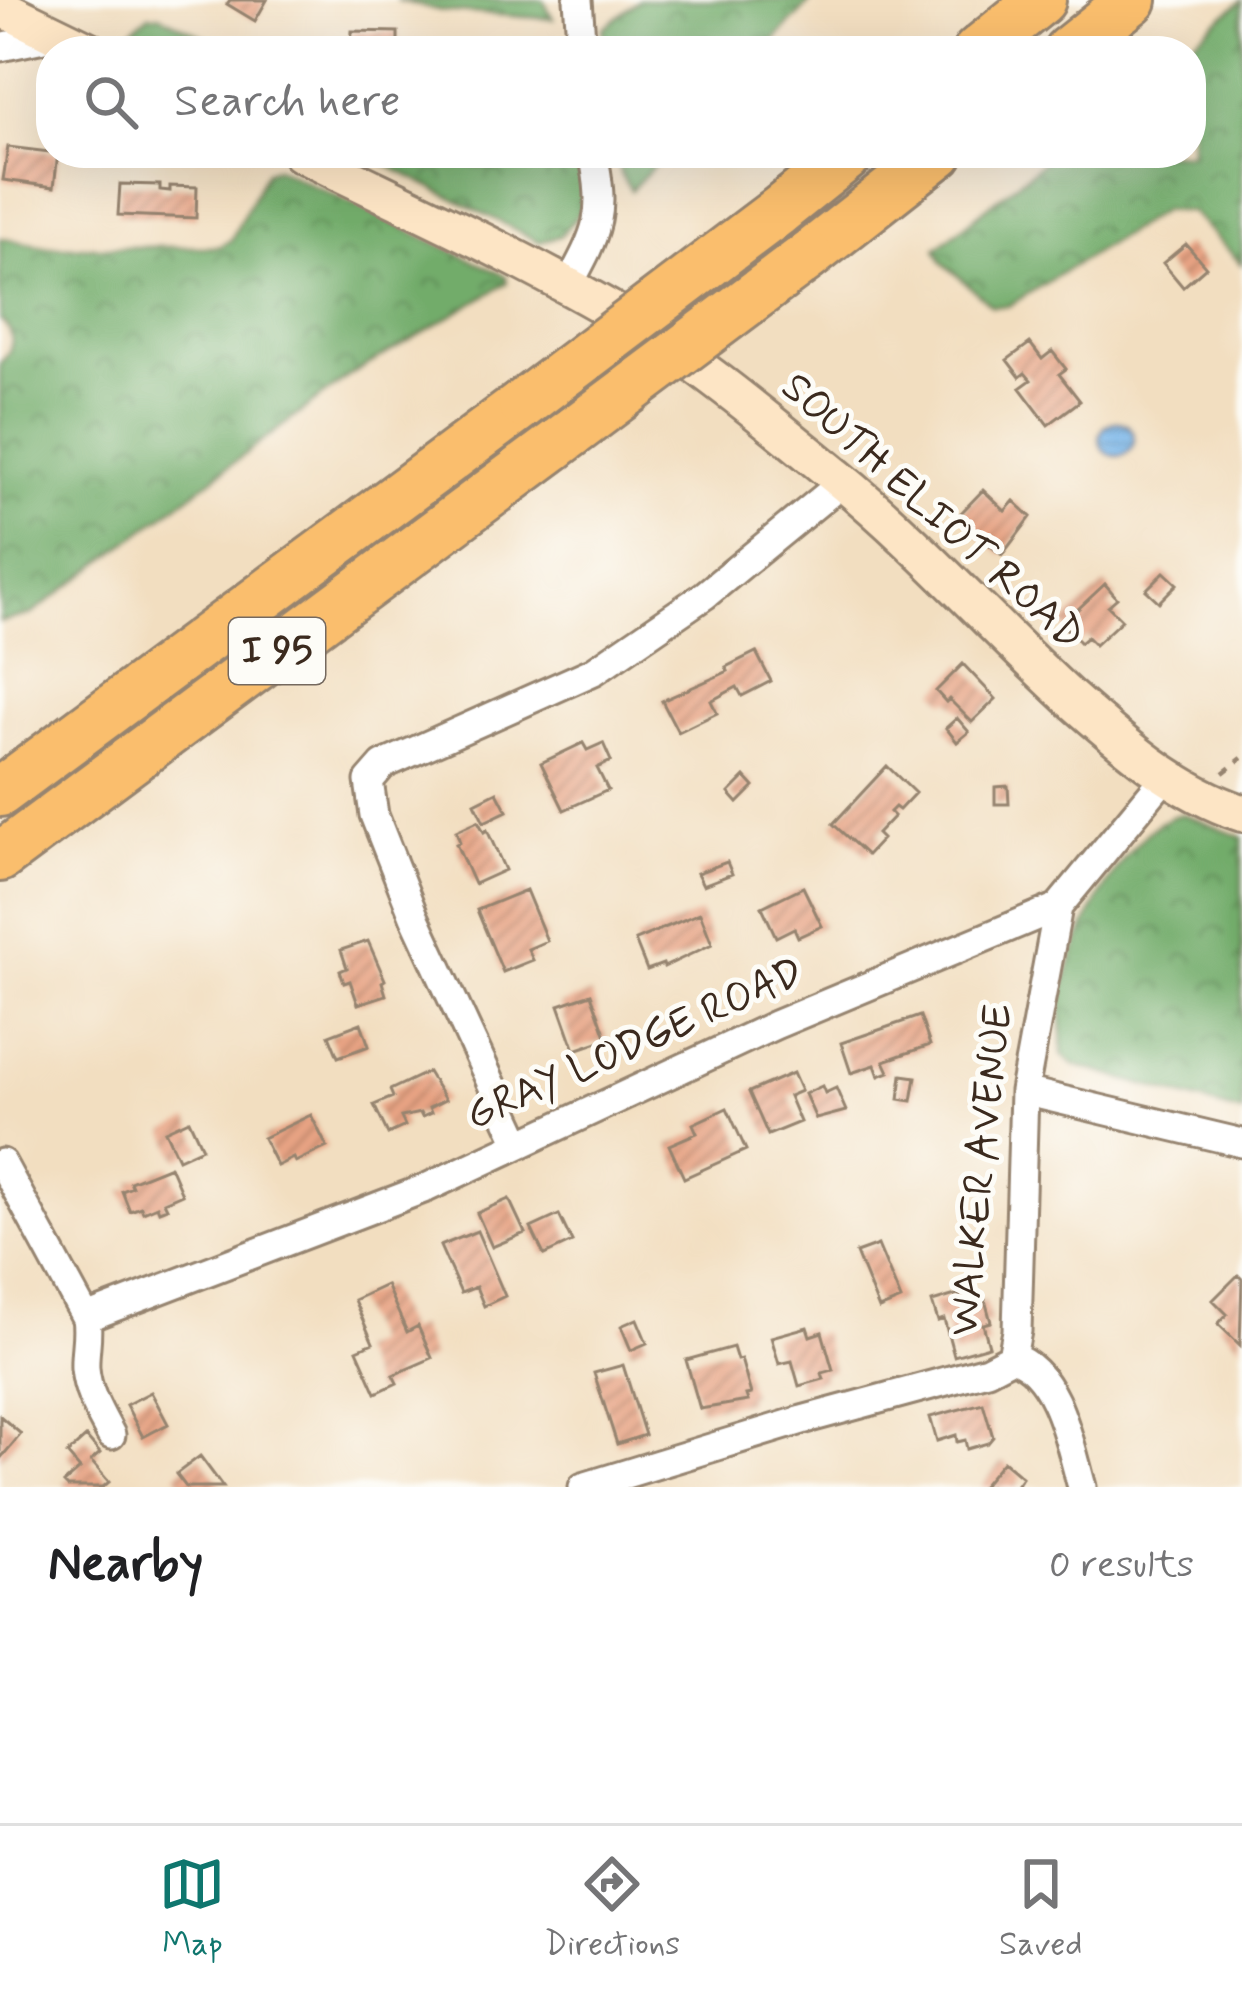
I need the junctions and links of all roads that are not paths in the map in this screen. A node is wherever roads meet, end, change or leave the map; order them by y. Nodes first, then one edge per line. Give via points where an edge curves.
1 (578, 0) edge
2 (1041, 0) edge
3 (1132, 0) edge
4 (0, 7) edge
5 (60, 36) edge
6 (581, 36) edge
7 (997, 36) edge
8 (1086, 36) edge
9 (36, 45) edge
10 (0, 46) edge
11 (330, 168) edge
12 (596, 168) edge
13 (831, 168) edge
14 (920, 168) edge
15 (568, 286) junction
16 (843, 482) junction
17 (1166, 776) junction
18 (0, 792) edge
19 (1242, 813) edge
20 (0, 857) edge
21 (1058, 907) junction
22 (1024, 1091) junction
23 (519, 1143) junction
24 (1242, 1144) edge
25 (2, 1163) edge
26 (86, 1318) junction
27 (1012, 1357) junction
28 (112, 1435) dead end
29 (583, 1487) edge
30 (1082, 1487) edge

1 - 6 street
2 - 7 highway
3 - 8 highway
4 - 5 main road
9 - 10 street
11 - 15 main road, SOUTH ELIOT ROAD
12 - 15 street via 599,217
13 - 18 highway, I 95, bridge
14 - 20 highway, I 95, bridge
15 - 16 main road, SOUTH ELIOT ROAD via 718,383
16 - 17 main road, SOUTH ELIOT ROAD via 1088,714
16 - 23 street via 705,595 594,671 383,764 369,781 414,916
17 - 19 main road, SOUTH ELIOT ROAD
17 - 21 street, GRAY LODGE ROAD
21 - 22 street, WALKER AVENUE
21 - 23 street, GRAY LODGE ROAD via 775,1024
22 - 24 street
22 - 27 street, WALKER AVENUE
23 - 26 street, GRAY LODGE ROAD
25 - 26 street
26 - 28 street via 90,1393
27 - 29 street, WALKER AVENUE
27 - 30 street via 1043,1381

